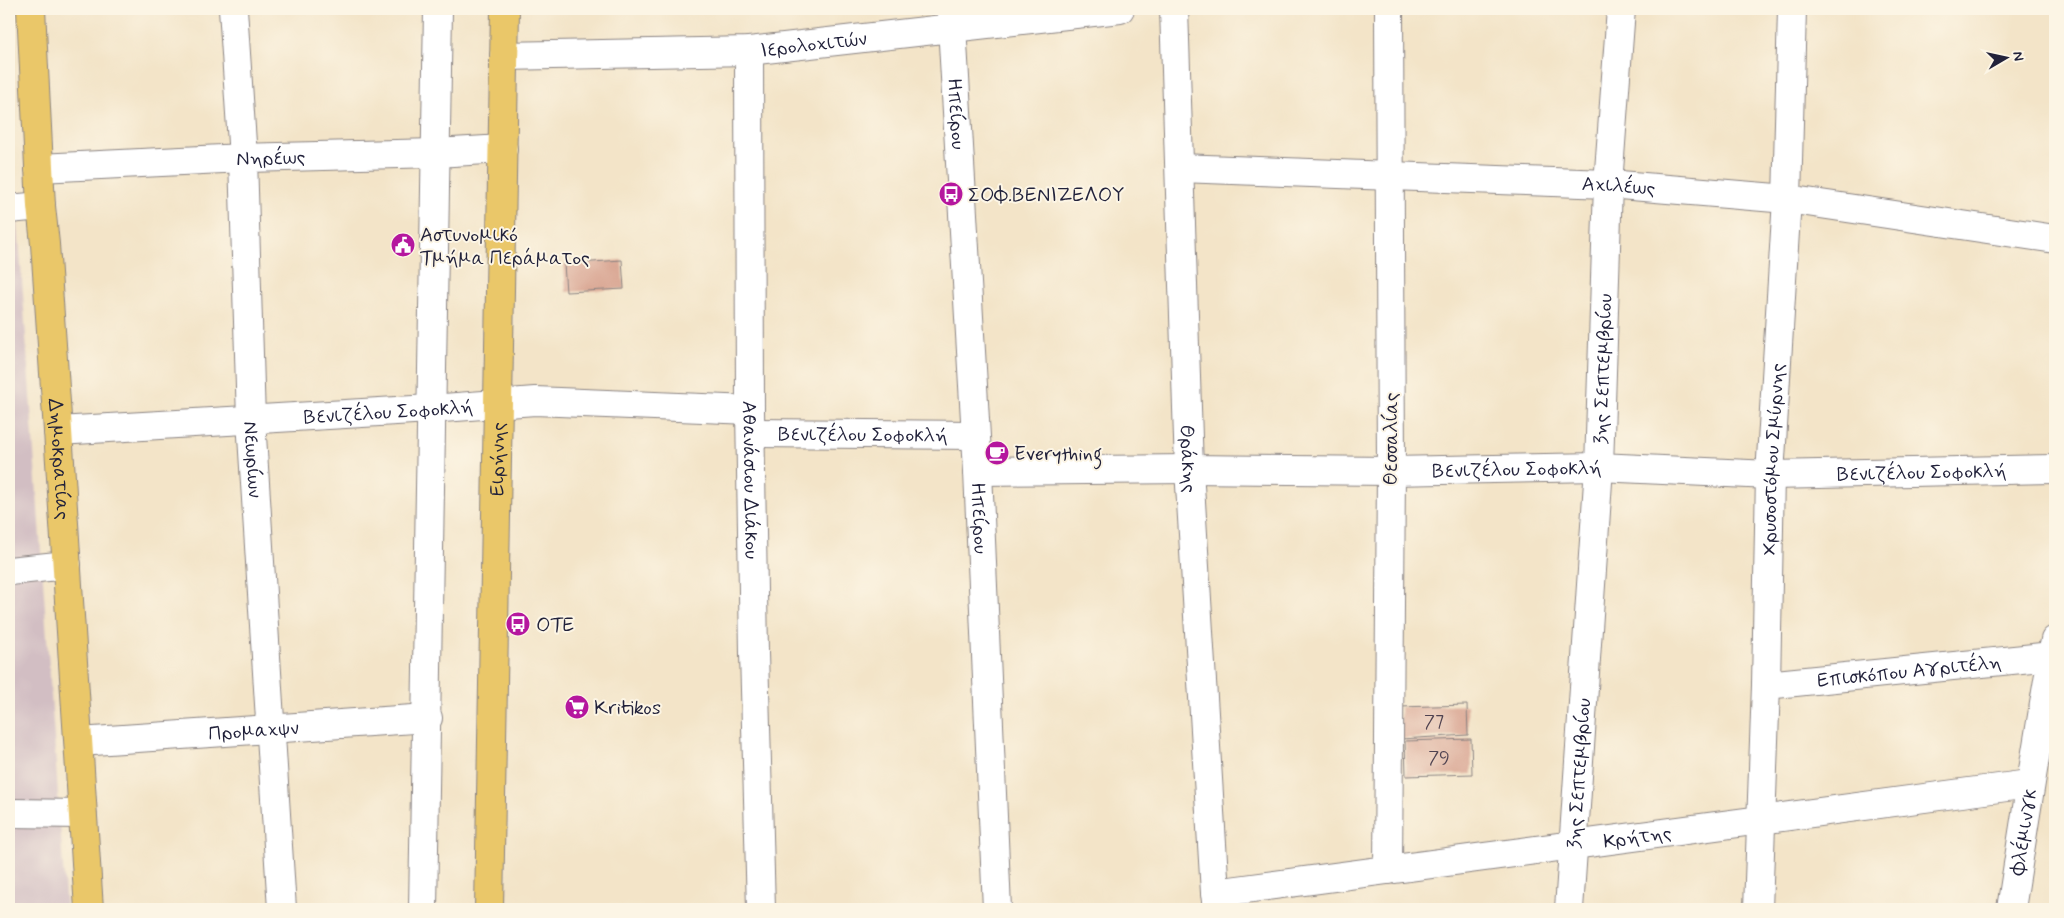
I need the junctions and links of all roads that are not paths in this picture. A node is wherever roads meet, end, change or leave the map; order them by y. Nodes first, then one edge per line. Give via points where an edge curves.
1 (31, 9) edge
2 (233, 9) edge
3 (438, 9) edge
4 (505, 9) edge
5 (1120, 9) edge
6 (1174, 9) edge
7 (1389, 9) edge
8 (1621, 9) edge
9 (1792, 9) edge
10 (951, 18) edge
11 (749, 51) junction
12 (504, 56) junction
13 (503, 149) junction
14 (436, 153) junction
15 (243, 158) junction
16 (39, 168) junction
17 (1180, 168) junction
18 (1390, 175) junction
19 (1608, 184) junction
20 (1787, 199) junction
21 (41, 206) junction
22 (9, 209) edge
23 (2055, 239) edge
24 (498, 403) junction
25 (430, 410) junction
26 (251, 420) junction
27 (750, 422) junction
28 (58, 431) junction
29 (975, 435) junction
30 (1599, 468) junction
31 (1190, 469) junction
32 (2055, 469) edge
33 (1391, 470) junction
34 (978, 471) junction
35 (1770, 475) junction
36 (66, 565) junction
37 (9, 570) edge
38 (2054, 647) edge
39 (1766, 685) junction
40 (428, 718) junction
41 (270, 729) junction
42 (78, 742) junction
43 (2030, 784) junction
44 (9, 813) edge
45 (82, 814) junction
46 (1760, 820) junction
47 (1573, 845) junction
48 (1388, 870) junction
49 (1216, 901) edge
50 (89, 909) edge
51 (282, 909) edge
52 (423, 909) edge
53 (489, 909) edge
54 (762, 909) edge
55 (998, 909) edge
56 (1569, 909) edge
57 (1758, 909) edge
58 (2012, 909) edge

1 - 16 main road, Δημοκρατίας
2 - 15 street, Νεωρίων
3 - 14 street
4 - 12 main road, Ειρήνης
5 - 10 street, Ιερολοχιτών
6 - 17 street, Θράκης
7 - 18 street, Θεσσαλίας
8 - 19 street, 3ης Σεπτεμβρίου
9 - 20 street, Χρυσοστόμου Σμύρνης
10 - 11 street, Ιερολοχιτών
10 - 29 street, Ηπείρου
11 - 12 street, Ιερολοχιτών
11 - 27 street, Αθανάσιου Διάκου
12 - 13 main road, Ειρήνης
13 - 14 street, Νηρέως
13 - 24 main road, Ειρήνης
14 - 15 street, Νηρέως
14 - 25 street
15 - 16 street, Νηρέως
15 - 26 street, Νεωρίων
16 - 21 main road, Δημοκρατίας
17 - 18 street, Αχιλέως
17 - 31 street, Θράκης
18 - 19 street, Αχιλέως
18 - 33 street, Θεσσαλίας
19 - 20 street, Αχιλέως
19 - 30 street, 3ης Σεπτεμβρίου
20 - 23 street, Αχιλέως
20 - 35 street, Χρυσοστόμου Σμύρνης
21 - 22 street
21 - 28 main road, Δημοκρατίας
24 - 25 street, Βενιζέλου Σοφοκλή
24 - 27 street, Βενιζέλου Σοφοκλή via 535,401
24 - 53 main road, Ειρήνης
25 - 26 street, Βενιζέλου Σοφοκλή
25 - 40 street
26 - 28 street, Βενιζέλου Σοφοκλή
26 - 41 street, Νεωρίων
27 - 29 street, Βενιζέλου Σοφοκλή
27 - 54 street, Αθανάσιου Διάκου
28 - 36 main road, Δημοκρατίας
29 - 34 street, Ηπείρου
30 - 33 street, Βενιζέλου Σοφοκλή
30 - 35 street, Βενιζέλου Σοφοκλή
30 - 47 street, 3ης Σεπτεμβρίου
31 - 33 street, Βενιζέλου Σοφοκλή
31 - 34 street, Βενιζέλου Σοφοκλή
31 - 49 street, Θράκης
32 - 35 street, Βενιζέλου Σοφοκλή
33 - 48 street, Θεσσαλίας
34 - 55 street, Ηπείρου
35 - 39 street, Χρυσοστόμου Σμύρνης
36 - 37 street
36 - 42 main road, Δημοκρατίας
38 - 39 street, Επισκόπου Αγριτέλη
38 - 43 street, Φλέμινγκ
39 - 46 street, Χρυσοστόμου Σμύρνης
40 - 41 street, Προμαχψν
40 - 52 street
41 - 42 street, Προμαχψν
41 - 51 street, Νεωρίων
42 - 45 main road, Δημοκρατίας
43 - 46 street, Κρήτης
43 - 58 street, Φλέμινγκ
44 - 45 street
45 - 50 main road, Δημοκρατίας
46 - 47 street, Κρήτης
46 - 57 street, Χρυσοστόμου Σμύρνης
47 - 48 street, Κρήτης
47 - 56 street, 3ης Σεπτεμβρίου
48 - 49 street, Κρήτης

